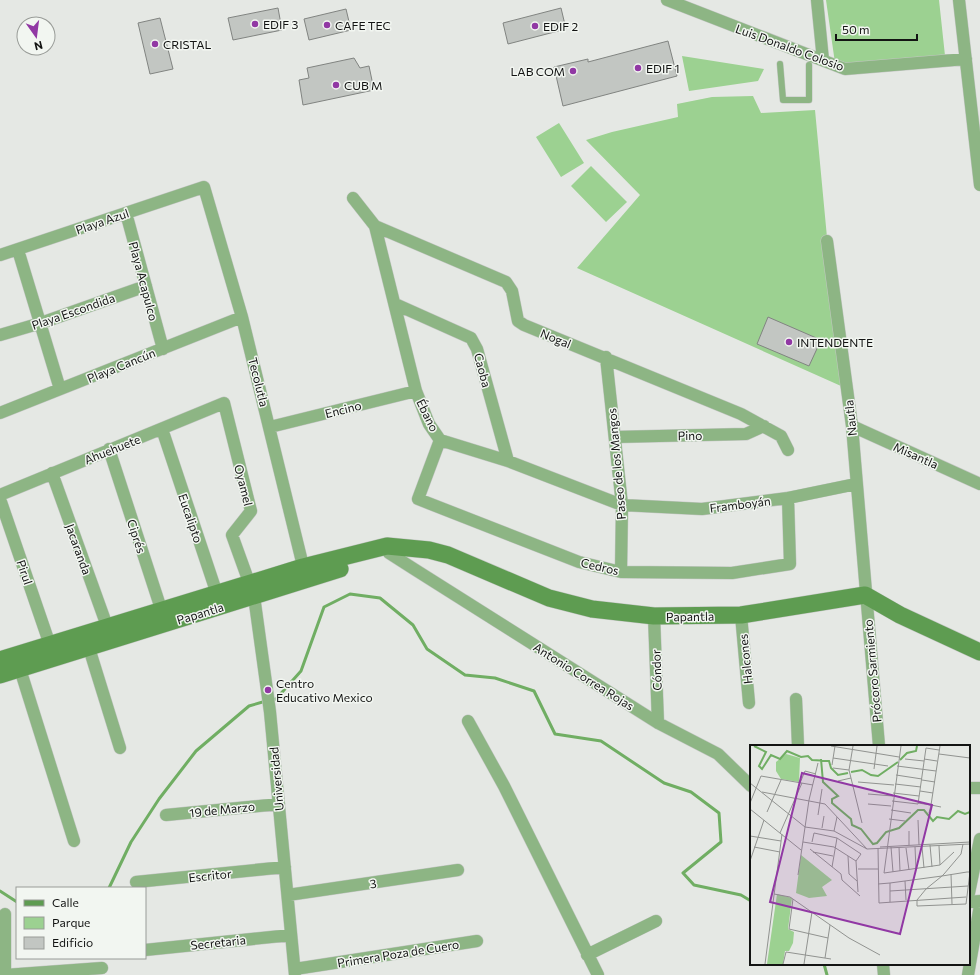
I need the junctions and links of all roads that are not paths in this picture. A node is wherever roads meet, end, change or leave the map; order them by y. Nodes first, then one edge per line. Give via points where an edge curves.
1 (667, 0) edge
2 (817, 0) edge
3 (959, 0) edge
4 (966, 59) junction
5 (823, 60) junction
6 (780, 64) dead end
7 (809, 66) dead end
8 (980, 185) edge
9 (204, 187) joint
10 (353, 198) dead end
11 (126, 213) junction
12 (375, 226) junction
13 (827, 241) dead end
14 (18, 250) junction
15 (0, 255) edge
16 (146, 286) junction
17 (395, 304) junction
18 (242, 317) junction
19 (41, 323) junction
20 (0, 335) edge
21 (163, 348) junction
22 (606, 357) junction
23 (60, 389) junction
24 (416, 390) junction
25 (224, 403) joint
26 (0, 413) edge
27 (764, 426) junction
28 (852, 426) junction
29 (270, 427) junction
30 (162, 429) junction
31 (615, 437) junction
32 (440, 440) junction
33 (109, 449) junction
34 (788, 450) dead end
35 (508, 461) junction
36 (52, 473) junction
37 (856, 484) junction
38 (980, 484) edge
39 (0, 495) edge
40 (788, 498) junction
41 (0, 499) edge
42 (622, 505) junction
43 (391, 549) junction
44 (429, 550) junction
45 (414, 569) junction
46 (621, 572) junction
47 (305, 573) junction
48 (252, 590) junction
49 (865, 595) junction
50 (219, 600) junction
51 (741, 615) junction
52 (163, 616) junction
53 (654, 616) junction
54 (107, 626) junction
55 (50, 645) junction
56 (89, 648) junction
57 (980, 652) edge
58 (0, 660) edge
59 (20, 669) junction
60 (0, 675) edge
61 (796, 699) dead end
62 (749, 703) dead end
63 (468, 722) dead end
64 (658, 723) junction
65 (798, 745) edge
66 (879, 745) edge
67 (120, 748) dead end
68 (750, 785) edge
69 (279, 804) junction
70 (166, 815) dead end
71 (980, 839) edge
72 (74, 841) dead end
73 (285, 867) junction
74 (458, 870) dead end
75 (136, 882) dead end
76 (970, 888) edge
77 (288, 895) junction
78 (980, 901) edge
79 (970, 902) edge
80 (980, 905) edge
81 (5, 914) dead end
82 (656, 921) dead end
83 (291, 935) junction
84 (477, 941) dead end
85 (146, 950) edge
86 (587, 956) junction
87 (970, 963) edge
88 (883, 965) edge
89 (970, 965) edge
90 (102, 967) edge
91 (295, 972) edge
92 (3, 974) edge
93 (598, 975) edge
94 (884, 975) edge
95 (968, 975) edge

1 - 5 street, Luis Donaldo Colosio
2 - 5 street
3 - 4 street
4 - 5 street, Luis Donaldo Colosio via 845,69
4 - 8 street
6 - 7 lane via 783,100 809,100
9 - 11 street, Playa Azul
9 - 18 street, Tecolutla
10 - 12 street, Nogal
11 - 14 street, Playa Azul
11 - 16 street, Playa Acapulco
12 - 17 street, Ébano
12 - 22 street, Nogal via 506,282 512,291 518,321
13 - 28 street, Nautla
14 - 15 street, Playa Azul
14 - 19 street
16 - 19 street, Playa Escondida
16 - 21 street, Playa Acapulco
17 - 24 street, Ébano
17 - 35 street, Caoba via 471,338 477,349
18 - 21 street, Playa Cancún
18 - 29 street, Tecolutla
19 - 20 street, Playa Escondida
19 - 23 street
21 - 23 street, Playa Cancún
22 - 27 street, Nogal
22 - 31 street, Paseo de los Mangos
23 - 26 street, Playa Cancún
24 - 29 street, Encino
24 - 32 street, Ébano via 429,424
25 - 30 street, Ahuehuete
25 - 48 street, Oyamel via 250,512 232,535
27 - 31 street, Pino via 746,434
27 - 34 street, Nogal via 780,436
28 - 37 street, Nautla
28 - 38 street, Misantla
29 - 47 street, Tecolutla
30 - 33 street, Ahuehuete
30 - 50 street, Eucalipto
31 - 42 street, Paseo de los Mangos
32 - 35 street, Ébano
32 - 46 street, Cedros via 418,499 579,562
33 - 36 street, Ahuehuete
33 - 52 street, Ciprés
35 - 42 street, Ébano
36 - 39 street, Ahuehuete
36 - 54 street, Jacaranda
37 - 40 street, Framboyán
37 - 49 street, Nautla
40 - 42 street, Framboyán via 702,509
40 - 46 street, Cedros via 790,564 732,573
41 - 55 street, Pirul
42 - 46 street, Paseo de los Mangos
43 - 44 street, Papantla
43 - 45 street, Antonio Correa Rojas
43 - 47 street, Papantla
44 - 45 street via 416,560
44 - 53 street, Papantla via 478,567 549,598 592,609
45 - 64 street, Antonio Correa Rojas
47 - 48 street, Papantla
48 - 50 street, Papantla
48 - 69 street, Universidad via 267,688
49 - 51 street, Papantla
49 - 57 street
49 - 66 street, Prócoro Sarmiento
50 - 52 street, Papantla
51 - 53 street, Papantla
51 - 62 street, Halcones
52 - 54 street, Papantla
52 - 56 street, Papantla
53 - 64 street, Cóndor
54 - 55 street, Papantla
55 - 58 street, Papantla
56 - 59 street, Papantla
56 - 67 street
59 - 60 street, Papantla
59 - 72 street
61 - 65 street
63 - 86 street via 504,786
64 - 68 street, Antonio Correa Rojas via 718,754
69 - 70 street, 19 de Marzo
69 - 73 street, Universidad
71 - 76 street
73 - 75 street, Escritor
73 - 77 street, Universidad
74 - 77 street, 3
77 - 83 street, Universidad
78 - 79 street
80 - 87 street
81 - 92 street
82 - 86 street
83 - 85 street, Secretaria
83 - 91 street, Universidad
84 - 91 street, Primera Poza de Cuero
86 - 93 street
88 - 94 street
89 - 95 street
90 - 92 street

